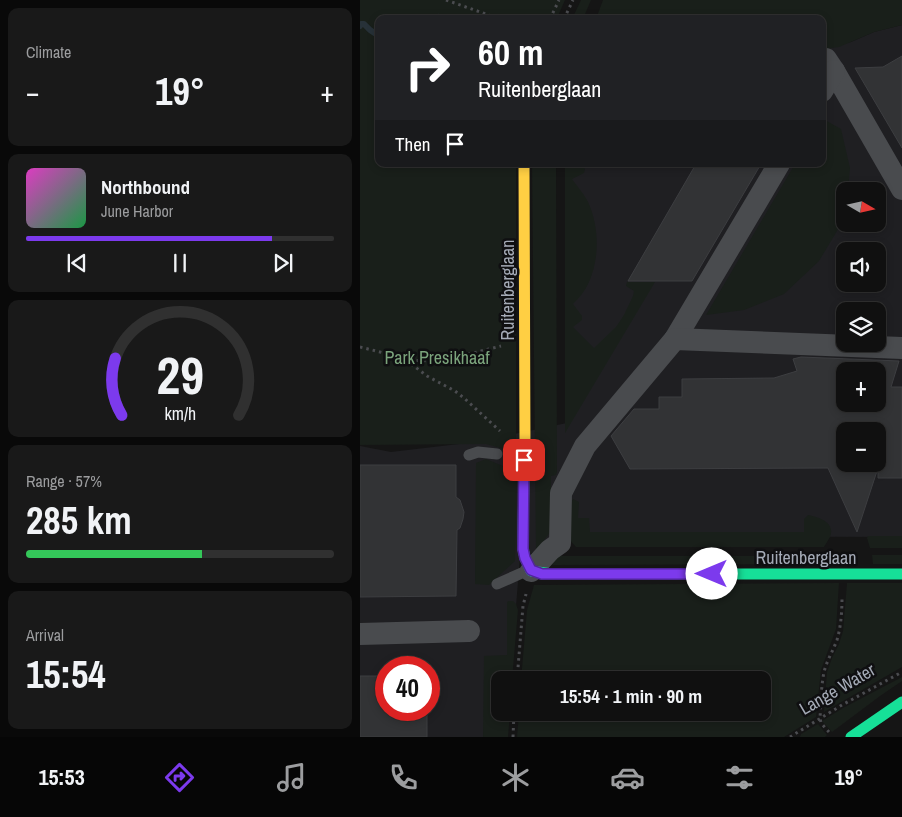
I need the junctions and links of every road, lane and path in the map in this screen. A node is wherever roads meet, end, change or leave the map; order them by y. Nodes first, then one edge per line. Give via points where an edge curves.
1 (446, 0) edge
2 (558, 0) edge
3 (573, 0) edge
4 (489, 15) edge
5 (552, 15) edge
6 (566, 15) edge
7 (826, 78) edge
8 (524, 167) edge
9 (777, 167) edge
10 (902, 189) edge
11 (525, 338) junction
12 (675, 339) junction
13 (360, 347) edge
14 (902, 348) edge
15 (405, 360) junction
16 (525, 446) joint
17 (497, 454) dead end
18 (469, 455) dead end
19 (524, 460) dead end
20 (531, 570) junction
21 (843, 574) junction
22 (902, 574) edge
23 (497, 584) dead end
24 (469, 631) dead end
25 (360, 634) edge
26 (518, 671) edge
27 (902, 672) edge
28 (902, 702) edge
29 (820, 718) junction
30 (513, 721) edge
31 (795, 736) edge
32 (512, 737) edge
33 (790, 737) edge
34 (833, 737) edge
35 (850, 737) edge

1 - 4 path
2 - 5 path
3 - 6 path
7 - 10 street via 830,65
8 - 11 street, Ruitenberglaan
9 - 12 street
11 - 15 path via 449,359
11 - 16 street, Ruitenberglaan
12 - 14 street
12 - 20 street via 585,446 561,493 560,543
13 - 15 path
15 - 16 path via 455,391 512,442
17 - 18 lane via 478,452
19 - 20 street via 523,549
20 - 21 street, Ruitenberglaan via 542,574
20 - 23 lane
20 - 26 path via 522,606
21 - 22 street, Ruitenberglaan
21 - 29 path via 840,630 824,671
24 - 25 street
27 - 29 path, Lange Water
28 - 35 street
29 - 31 path, Lange Water
29 - 34 path
30 - 32 path
31 - 33 path, Lange Water

